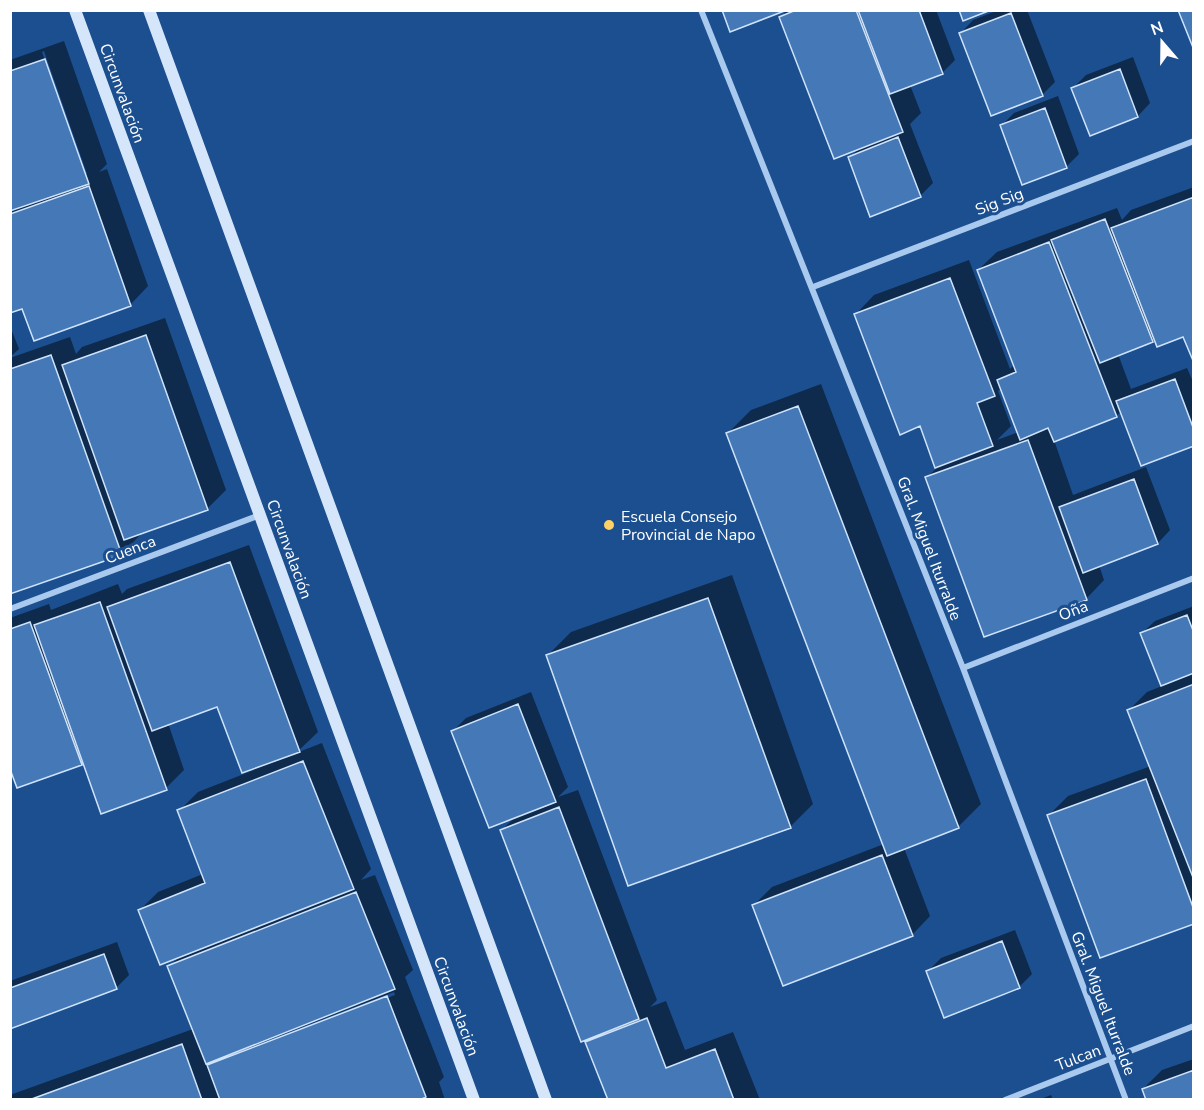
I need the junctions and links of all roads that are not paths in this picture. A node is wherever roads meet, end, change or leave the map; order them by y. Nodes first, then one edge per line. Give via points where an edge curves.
1 (75, 10) edge
2 (149, 10) edge
3 (701, 10) edge
4 (1194, 141) edge
5 (813, 287) junction
6 (260, 515) junction
7 (1194, 578) edge
8 (10, 609) edge
9 (963, 668) junction
10 (1194, 1026) edge
11 (1111, 1059) junction
12 (474, 1100) edge
13 (546, 1100) edge
14 (1005, 1100) edge
15 (1126, 1100) edge

1 - 6 main road, Circunvalación
2 - 13 main road
3 - 5 street, Gral. Miguel Iturralde
4 - 5 street, Sig Sig
5 - 9 street, Gral. Miguel Iturralde
6 - 8 street, Cuenca
6 - 12 main road, Circunvalación
7 - 9 street, Oña
9 - 11 street, Gral. Miguel Iturralde
10 - 11 street, Tulcan
11 - 14 street, Tulcan
11 - 15 street, Gral. Miguel Iturralde

